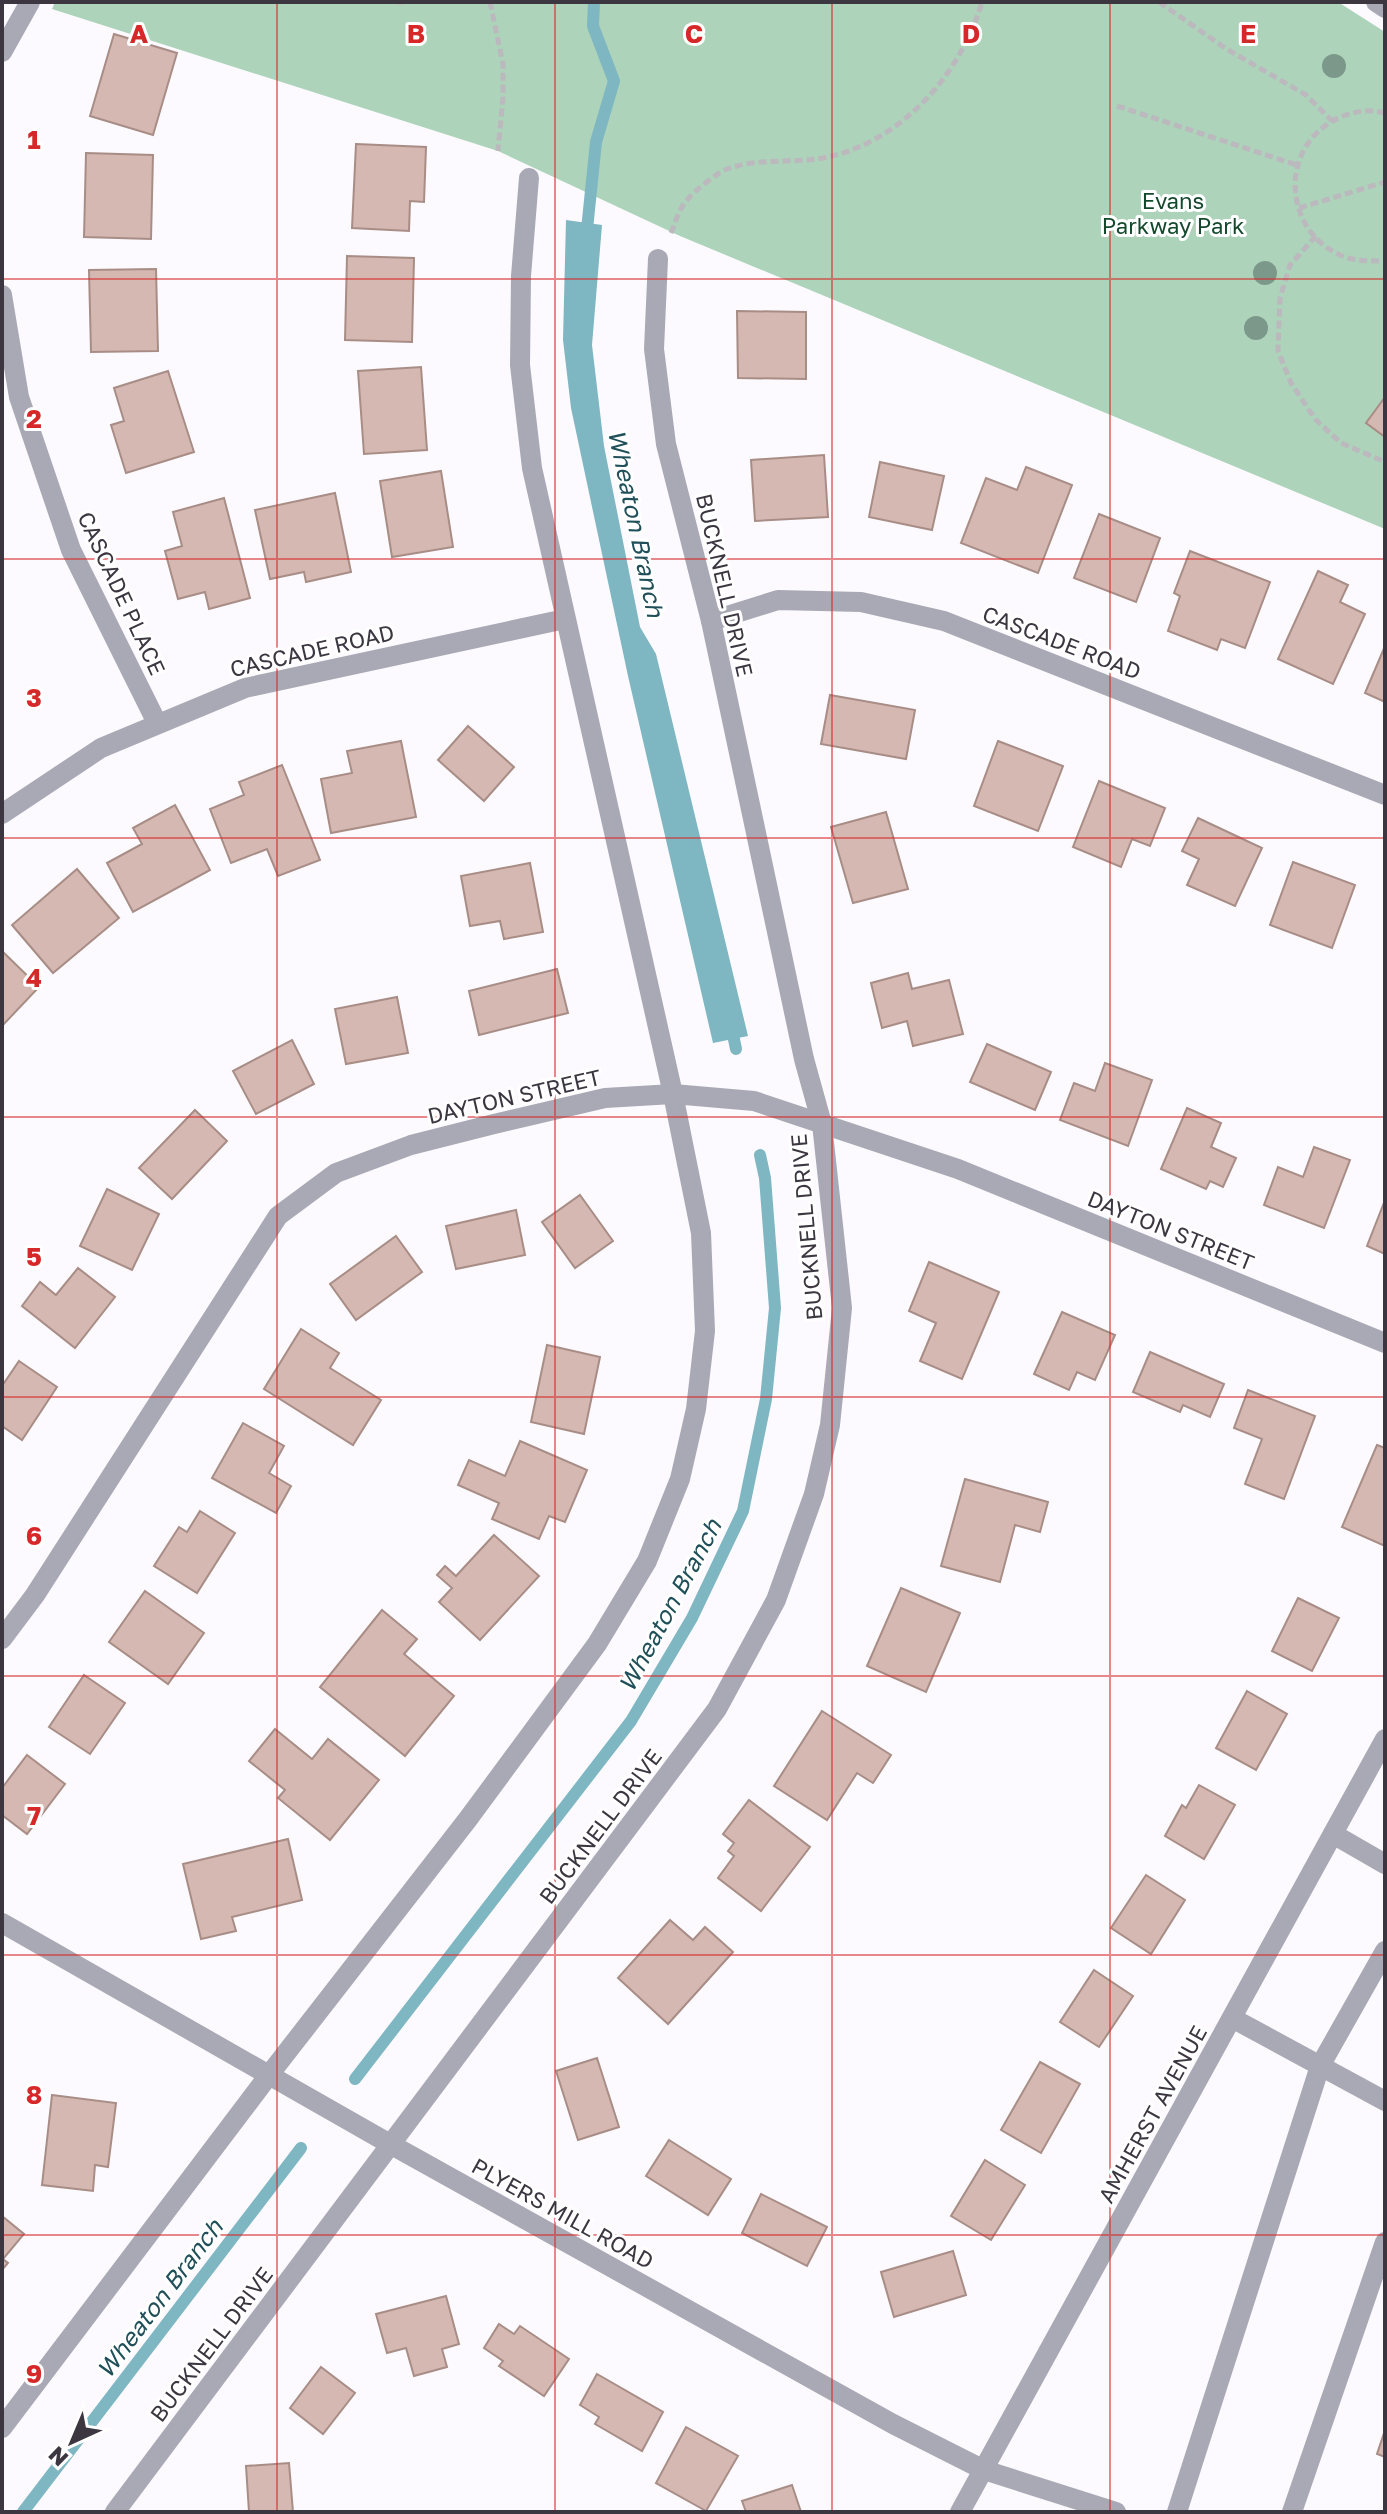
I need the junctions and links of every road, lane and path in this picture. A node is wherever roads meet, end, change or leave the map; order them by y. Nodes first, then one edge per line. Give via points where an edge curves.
1 (30, 2) edge
2 (490, 2) edge
3 (982, 2) edge
4 (1159, 2) edge
5 (1376, 2) edge
6 (1385, 8) edge
7 (2, 52) edge
8 (1117, 106) dead end
9 (1385, 113) edge
10 (1332, 121) junction
11 (498, 151) dead end
12 (1297, 165) junction
13 (529, 178) dead end
14 (1385, 182) edge
15 (1299, 208) junction
16 (1316, 236) junction
17 (658, 259) joint
18 (1385, 261) edge
19 (2, 295) edge
20 (1385, 462) edge
21 (565, 619) junction
22 (711, 621) junction
23 (157, 723) junction
24 (1385, 795) edge
25 (2, 814) edge
26 (673, 1094) junction
27 (822, 1124) junction
28 (1385, 1343) edge
29 (2, 1639) edge
30 (1385, 1739) edge
31 (1333, 1834) junction
32 (1385, 1864) edge
33 (2, 1923) edge
34 (1385, 1951) edge
35 (1232, 2018) junction
36 (1320, 2066) junction
37 (269, 2075) junction
38 (1385, 2101) edge
39 (390, 2144) junction
40 (1385, 2242) edge
41 (2, 2428) edge
42 (984, 2470) junction
43 (115, 2512) edge
44 (960, 2512) edge
45 (1116, 2512) edge
46 (1177, 2512) edge
47 (1292, 2512) edge

1 - 7 street
2 - 11 path via 503,64
3 - 17 path via 957,58 933,92 893,127 852,150 723,170 687,200
4 - 10 path via 1306,95
5 - 6 street
8 - 12 path
9 - 10 path via 1354,112
10 - 12 path via 1305,145
12 - 15 path
13 - 21 street via 520,365 532,468
14 - 15 path
15 - 16 path
16 - 18 path via 1345,257
16 - 20 path via 1290,265 1280,298 1278,351 1315,419 1341,443
17 - 22 street, BUCKNELL DRIVE via 654,349 666,444
19 - 23 street, CASCADE PLACE via 19,397 71,550
21 - 23 street, CASCADE ROAD via 245,688
21 - 26 street
22 - 24 street, CASCADE ROAD via 778,600 861,602 944,621
22 - 27 street, BUCKNELL DRIVE
23 - 25 street, CASCADE ROAD via 101,748
26 - 27 street, DAYTON STREET via 754,1101
26 - 29 street, DAYTON STREET via 605,1098 411,1145 336,1173 278,1216
26 - 37 street via 701,1233 705,1331 696,1409 680,1479 647,1561 579,1669
27 - 28 street, DAYTON STREET via 958,1169
27 - 39 street, BUCKNELL DRIVE via 842,1308 830,1425 814,1494 776,1600 717,1709
30 - 31 street, AMHERST AVENUE
31 - 32 street
31 - 35 street, AMHERST AVENUE
33 - 37 street, PLYERS MILL ROAD
34 - 36 street
35 - 36 street
35 - 42 street, AMHERST AVENUE
36 - 38 street
36 - 46 street
37 - 39 street, PLYERS MILL ROAD
37 - 41 street
39 - 42 street, PLYERS MILL ROAD
39 - 43 street, BUCKNELL DRIVE
40 - 47 street
42 - 44 street, AMHERST AVENUE
42 - 45 street, PLYERS MILL ROAD

